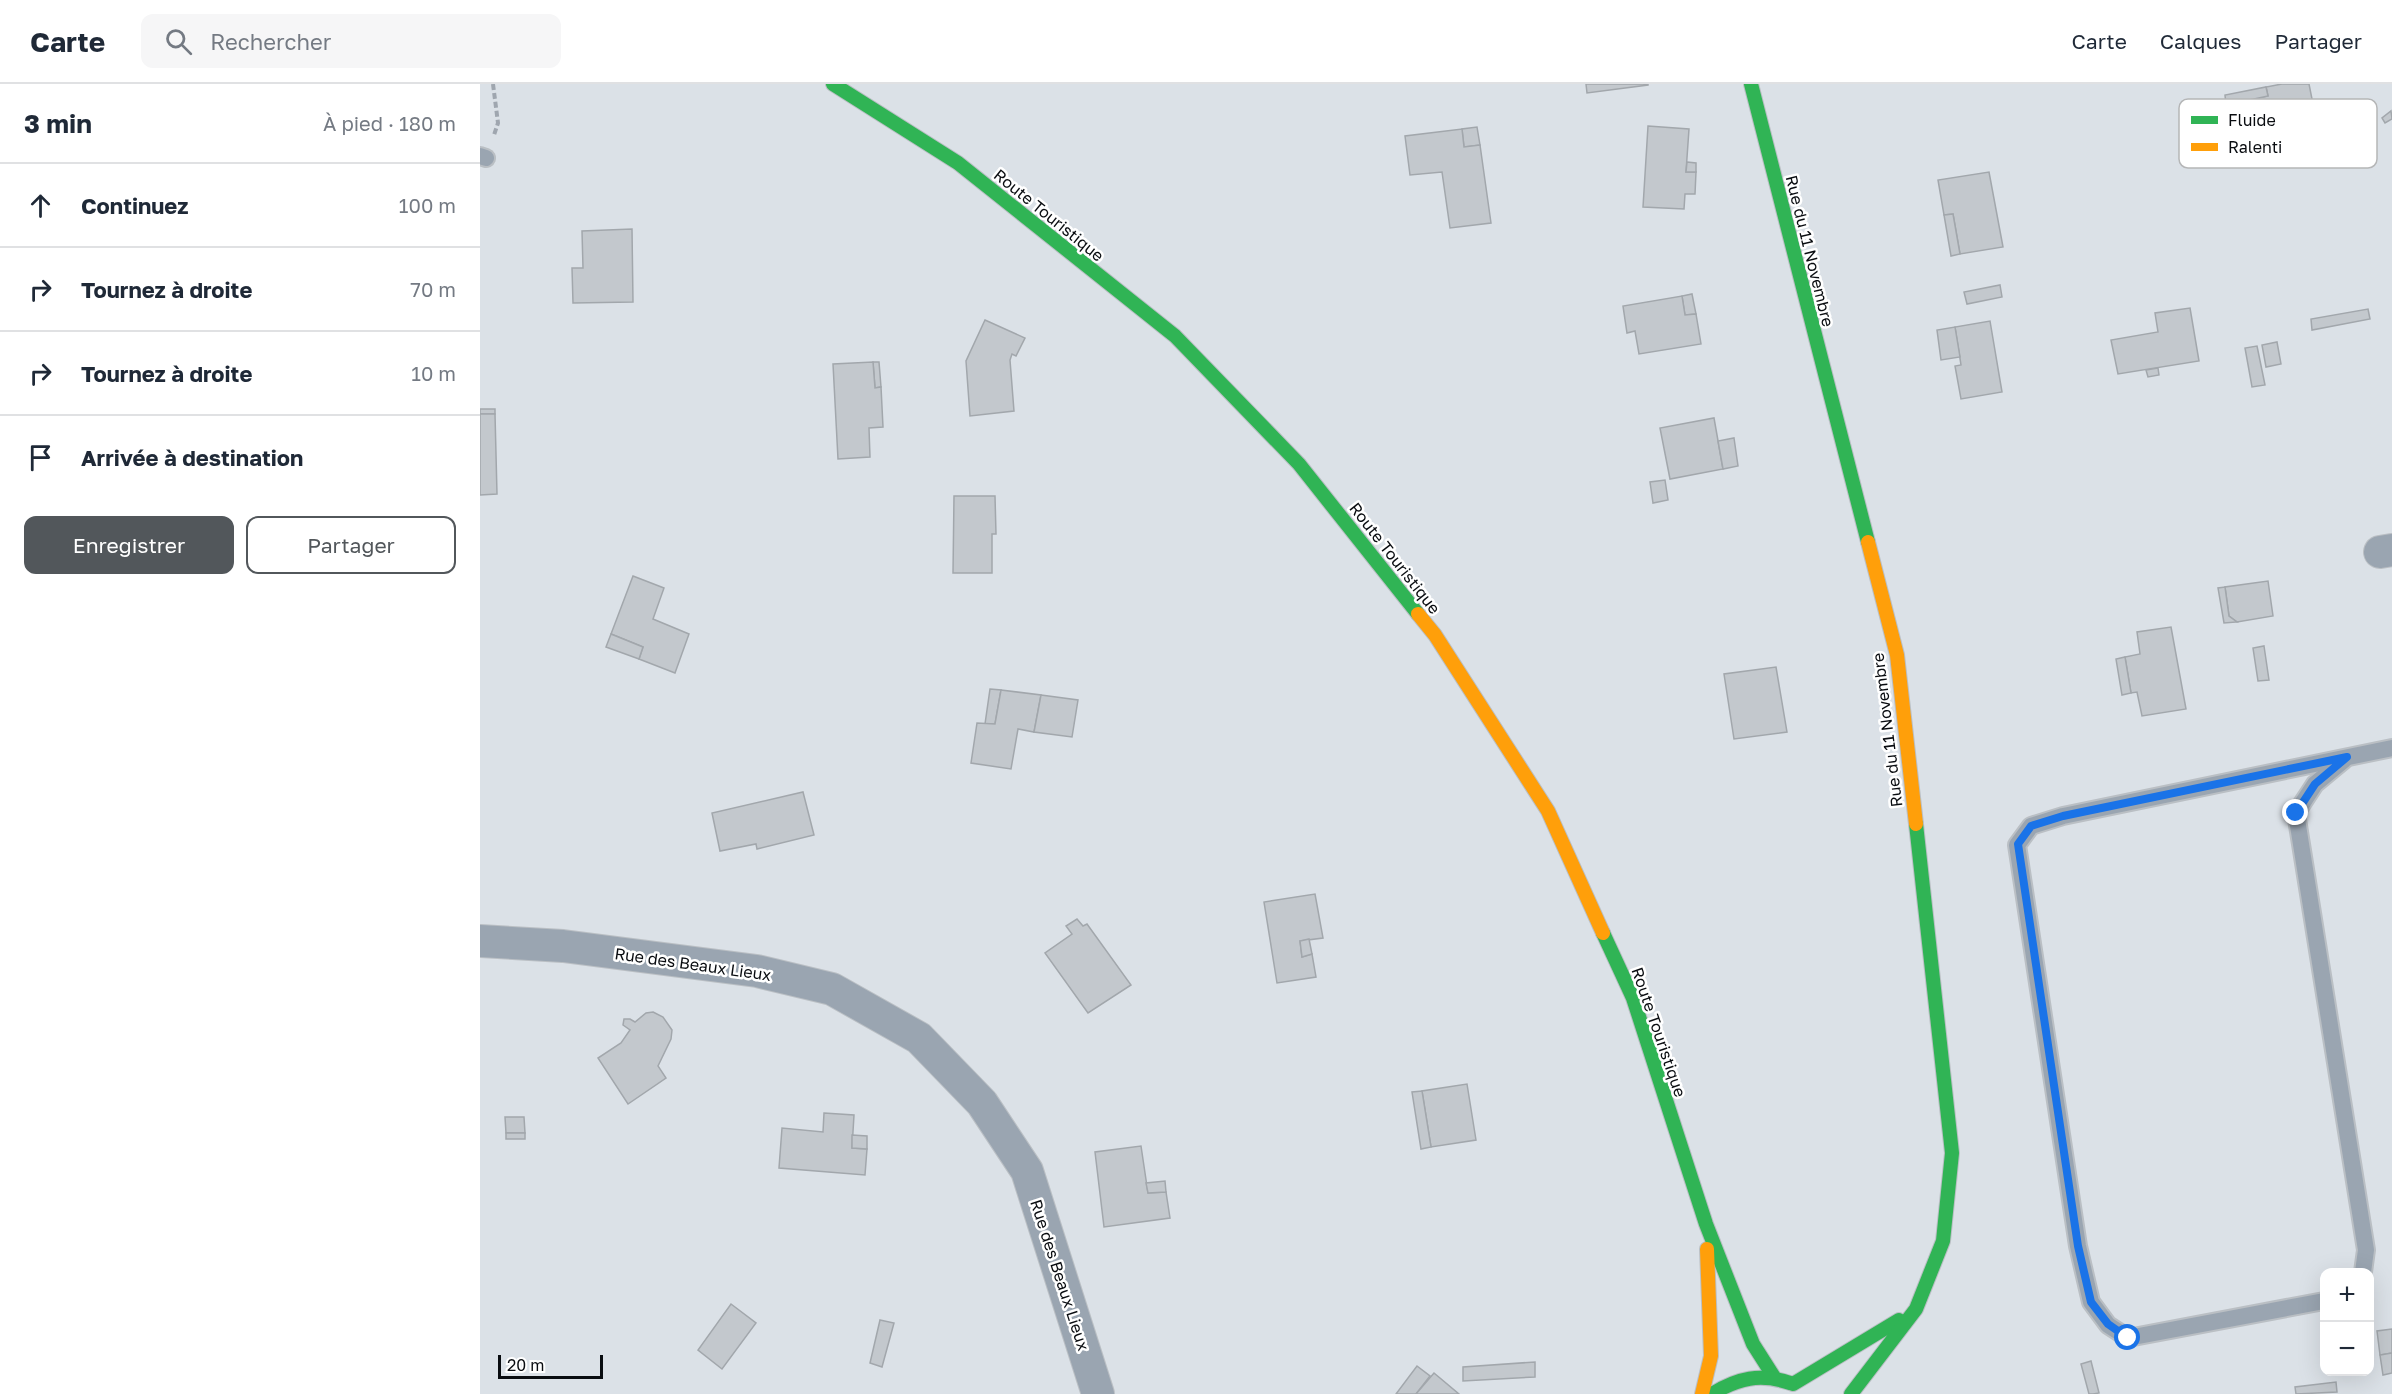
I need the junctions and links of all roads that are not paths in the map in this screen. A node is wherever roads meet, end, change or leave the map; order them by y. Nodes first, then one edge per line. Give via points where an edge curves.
1 (833, 84) edge
2 (1751, 84) edge
3 (2392, 748) edge
4 (2347, 757) junction
5 (480, 940) edge
6 (1706, 1224) junction
7 (2364, 1268) edge
8 (2320, 1302) edge
9 (1916, 1310) junction
10 (1774, 1377) junction
11 (1793, 1384) junction
12 (1098, 1394) edge
13 (1702, 1394) edge
14 (1712, 1394) edge
15 (1807, 1394) edge
16 (1851, 1394) edge

1 - 6 street, Route Touristique via 958,163 1175,336 1299,464 1435,635 1548,811 1633,998
2 - 9 street, Rue du 11 Novembre via 1897,655 1952,1153 1943,1241
3 - 4 lane
4 - 7 lane via 2315,784 2296,813 2366,1250
4 - 8 lane via 2063,816 2031,826 2018,844 2078,1246 2091,1302 2108,1324 2128,1338
5 - 12 street, Rue des Beaux Lieux via 563,946 757,971 832,989 919,1038 982,1103 1027,1171
6 - 10 street, Route Touristique via 1753,1344
6 - 13 street, Route Touristique via 1711,1356
9 - 11 street
9 - 16 street, Rue du 11 Novembre
10 - 11 street
10 - 14 street via 1752,1376 1730,1382
11 - 15 street

